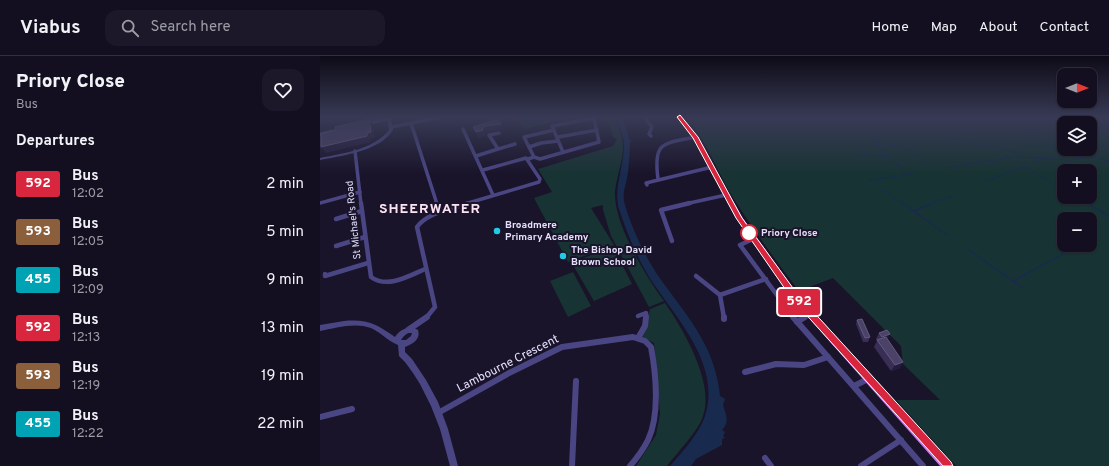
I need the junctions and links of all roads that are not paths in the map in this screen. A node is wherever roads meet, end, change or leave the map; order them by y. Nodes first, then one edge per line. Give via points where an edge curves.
1 (386, 136) edge
2 (415, 136) edge
3 (467, 136) edge
4 (491, 136) edge
5 (528, 136) edge
6 (557, 136) edge
7 (570, 136) edge
8 (598, 136) edge
9 (695, 137) joint
10 (558, 139) junction
11 (515, 144) dead end
12 (528, 147) junction
13 (498, 149) junction
14 (355, 151) junction
15 (563, 152) junction
16 (476, 156) junction
17 (534, 157) junction
18 (320, 159) edge
19 (528, 159) junction
20 (712, 167) junction
21 (483, 170) junction
22 (658, 180) junction
23 (647, 185) dead end
24 (360, 192) junction
25 (493, 195) junction
26 (726, 195) junction
27 (320, 203) edge
28 (362, 210) junction
29 (437, 213) junction
30 (336, 219) dead end
31 (365, 237) junction
32 (753, 239) junction
33 (672, 241) dead end
34 (336, 246) dead end
35 (368, 263) junction
36 (425, 269) junction
37 (325, 274) dead end
38 (696, 276) dead end
39 (766, 279) junction
40 (720, 295) junction
41 (810, 314) junction
42 (638, 316) dead end
43 (724, 319) dead end
44 (797, 322) junction
45 (320, 328) edge
46 (411, 330) junction
47 (638, 338) junction
48 (401, 340) junction
49 (828, 357) junction
50 (745, 372) dead end
51 (868, 378) junction
52 (576, 381) dead end
53 (854, 386) junction
54 (352, 409) dead end
55 (438, 412) junction
56 (320, 417) edge
57 (901, 440) junction
58 (765, 458) dead end
59 (454, 466) edge
60 (572, 466) edge
61 (630, 466) edge
62 (770, 466) edge
63 (861, 466) edge
64 (923, 466) edge
65 (947, 466) edge

1 - 14 street
2 - 29 street via 438,209
3 - 16 street
4 - 13 street
5 - 12 street via 524,137
6 - 10 street
7 - 10 street
8 - 15 street via 599,142
9 - 20 main road
9 - 22 street via 670,143 658,149 655,163
10 - 12 street
10 - 15 street
11 - 13 street
12 - 17 street
13 - 16 street
14 - 18 street
14 - 24 street, St Michael's Road
15 - 17 street via 538,159
16 - 21 street
17 - 19 street
19 - 21 street
19 - 25 street via 539,182
20 - 22 street
20 - 26 main road
21 - 25 street
22 - 23 street via 646,182
24 - 27 street
24 - 28 street, St Michael's Road
25 - 29 street
26 - 32 main road
26 - 33 street via 661,210
28 - 30 street
28 - 31 street, St Michael's Road
29 - 36 street via 423,220 417,227
31 - 34 street
31 - 35 street, St Michael's Road
32 - 39 street via 740,245
32 - 41 main road
35 - 36 street, St Michael's Road via 372,278 380,282 392,281
35 - 37 street
36 - 46 street via 434,307 432,312
38 - 40 street
39 - 40 street
39 - 44 street
40 - 43 street
41 - 44 street
41 - 51 main road
42 - 47 street via 646,313 647,316
44 - 49 street
45 - 48 street via 368,325 380,329 389,337
46 - 48 street
46 - 48 street via 416,334 415,337
47 - 55 street, Lambourne Crescent via 616,338 562,347
47 - 61 street via 648,344 652,352 656,412 646,445
48 - 55 street via 402,354 423,382
49 - 50 street via 804,365 776,364
49 - 53 street
51 - 53 street
51 - 65 main road
52 - 60 street
53 - 57 street
54 - 56 street
55 - 59 street
57 - 63 street
57 - 64 street
58 - 62 street

